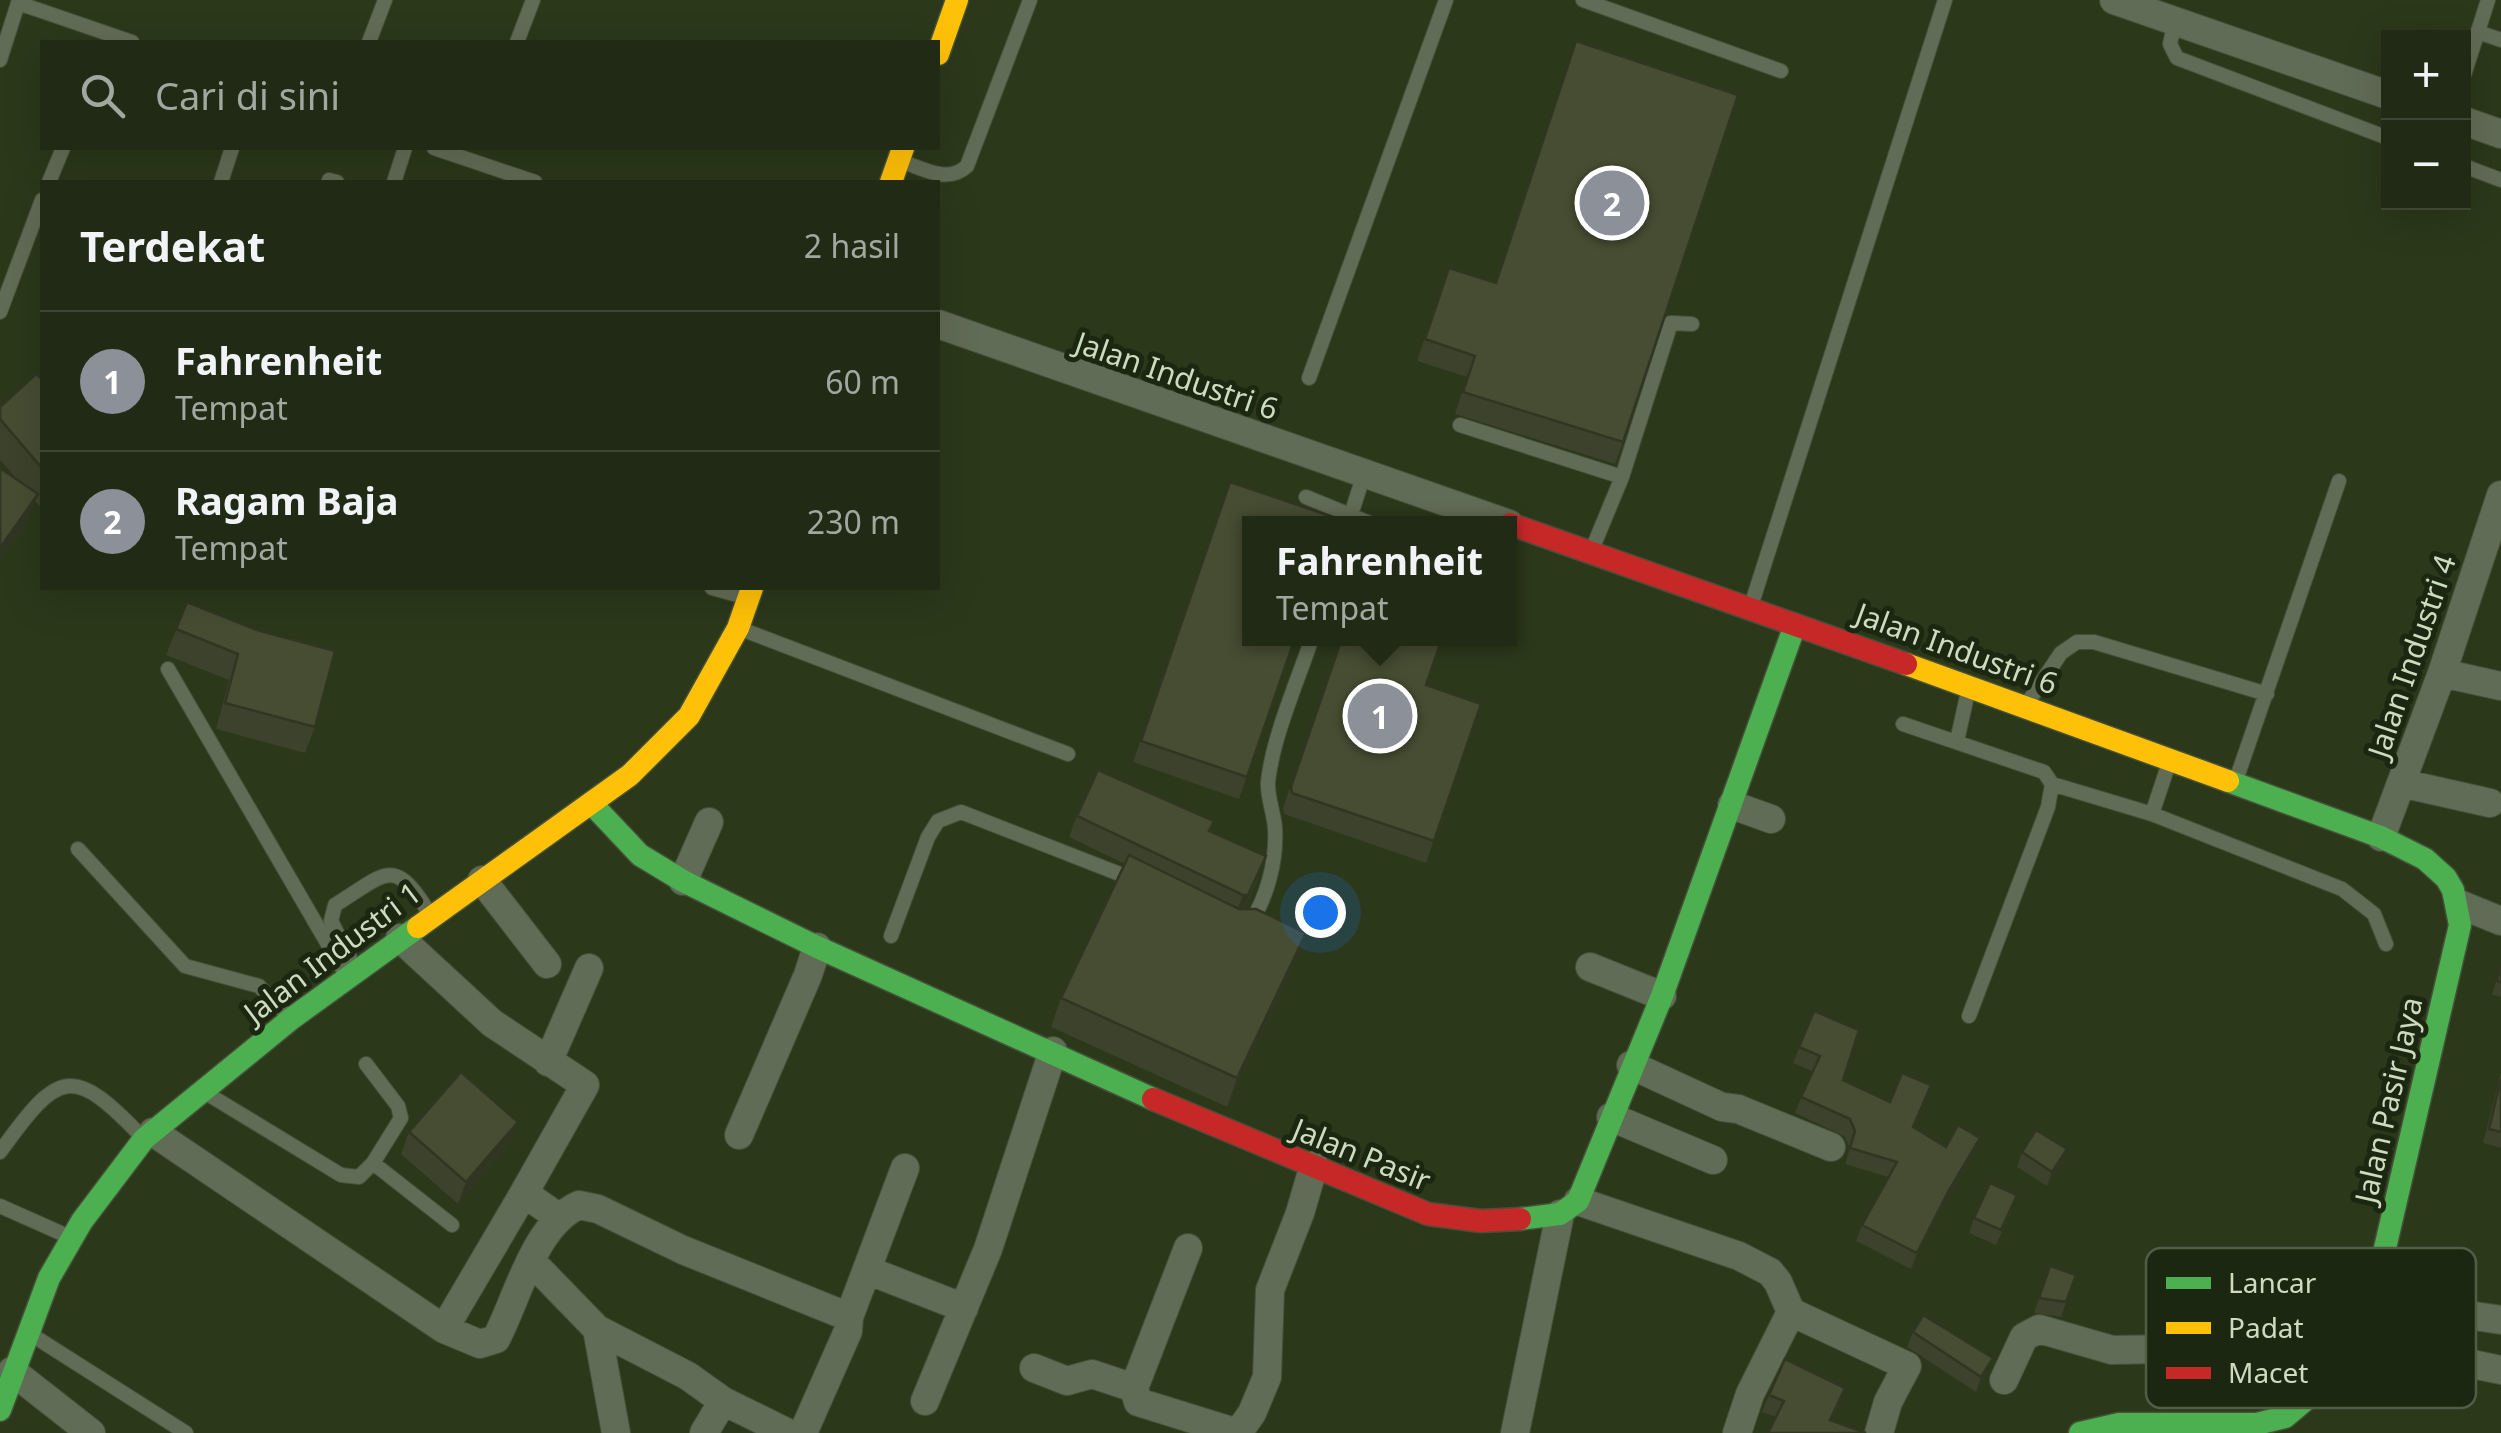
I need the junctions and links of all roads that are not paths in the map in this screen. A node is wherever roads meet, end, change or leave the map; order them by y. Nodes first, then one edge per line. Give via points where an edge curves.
1 (385, 0) edge
2 (533, 0) edge
3 (957, 0) edge
4 (1030, 0) edge
5 (1446, 0) edge
6 (1583, 0) edge
7 (1945, 0) edge
8 (2114, 0) edge
9 (2488, 0) edge
10 (18, 2) edge
11 (2175, 21) junction
12 (2478, 32) junction
13 (104, 38) edge
14 (370, 40) edge
15 (518, 40) edge
16 (2501, 40) edge
17 (940, 48) edge
18 (2471, 54) edge
19 (0, 60) edge
20 (1781, 71) dead end
21 (2381, 93) edge
22 (2471, 123) edge
23 (2501, 134) edge
24 (2381, 135) edge
25 (62, 150) edge
26 (231, 150) edge
27 (404, 150) edge
28 (440, 150) edge
29 (901, 154) edge
30 (2471, 169) edge
31 (50, 180) edge
32 (222, 180) edge
33 (395, 180) edge
34 (529, 180) edge
35 (892, 180) edge
36 (2501, 180) edge
37 (40, 205) edge
38 (0, 312) edge
39 (1692, 324) dead end
40 (940, 325) edge
41 (1309, 378) dead end
42 (1460, 425) dead end
43 (1364, 474) junction
44 (1622, 478) junction
45 (2338, 481) dead end
46 (2501, 495) edge
47 (1306, 497) dead end
48 (1344, 516) edge
49 (1351, 516) edge
50 (1486, 516) edge
51 (1517, 527) edge
52 (1591, 553) junction
53 (750, 593) edge
54 (1750, 609) junction
55 (1794, 625) junction
56 (738, 628) junction
57 (1309, 646) edge
58 (168, 669) dead end
59 (2442, 672) junction
60 (1969, 686) junction
61 (2501, 686) edge
62 (2267, 694) junction
63 (2026, 706) junction
64 (1903, 724) dead end
65 (1956, 741) junction
66 (1068, 754) dead end
67 (2170, 760) junction
68 (2401, 782) junction
69 (2052, 784) junction
70 (2234, 784) junction
71 (591, 803) junction
72 (2490, 803) dead end
73 (1732, 805) junction
74 (2152, 814) junction
75 (1771, 819) dead end
76 (709, 822) dead end
77 (2381, 837) junction
78 (78, 849) dead end
79 (482, 880) junction
80 (683, 881) junction
81 (1154, 889) edge
82 (2459, 904) junction
83 (431, 916) junction
84 (2501, 921) edge
85 (1233, 928) edge
86 (891, 936) dead end
87 (400, 938) junction
88 (2386, 944) dead end
89 (817, 947) junction
90 (547, 964) dead end
91 (1590, 967) dead end
92 (589, 968) dead end
93 (352, 974) junction
94 (1662, 996) junction
95 (1969, 1016) dead end
96 (291, 1019) junction
97 (1052, 1052) junction
98 (548, 1062) junction
99 (366, 1064) dead end
100 (1632, 1064) junction
101 (203, 1090) junction
102 (1611, 1117) junction
103 (739, 1134) dead end
104 (148, 1135) junction
105 (1831, 1147) dead end
106 (0, 1152) edge
107 (1713, 1160) dead end
108 (374, 1162) junction
109 (1314, 1166) junction
110 (905, 1168) dead end
111 (524, 1193) junction
112 (0, 1206) edge
113 (1569, 1207) junction
114 (558, 1217) junction
115 (452, 1225) dead end
116 (72, 1238) junction
117 (1188, 1248) dead end
118 (2386, 1248) edge
119 (530, 1261) junction
120 (867, 1270) junction
121 (964, 1308) junction
122 (1791, 1312) junction
123 (2476, 1316) edge
124 (849, 1318) junction
125 (2501, 1320) edge
126 (444, 1329) junction
127 (597, 1329) junction
128 (27, 1332) junction
129 (2146, 1349) edge
130 (2476, 1365) edge
131 (1034, 1368) dead end
132 (2501, 1370) edge
133 (12, 1371) junction
134 (2004, 1380) dead end
135 (1134, 1388) junction
136 (723, 1401) junction
137 (925, 1402) dead end
138 (2295, 1408) edge
139 (0, 1410) edge
140 (2149, 1429) edge
141 (91, 1433) edge
142 (186, 1433) edge
143 (616, 1433) edge
144 (704, 1433) edge
145 (788, 1433) edge
146 (804, 1433) edge
147 (1238, 1433) edge
148 (1515, 1433) edge
149 (1737, 1433) edge
150 (1878, 1433) edge
151 (2080, 1433) edge

1 - 14 lane
2 - 15 lane
3 - 17 street
4 - 29 lane via 967,166 948,176
5 - 41 lane
6 - 20 lane
7 - 54 lane
8 - 11 street
9 - 12 lane
10 - 13 lane
10 - 19 lane
11 - 21 street
11 - 24 lane via 2170,44 2177,58
12 - 16 lane
12 - 18 lane
22 - 23 street
25 - 31 lane
26 - 32 lane
27 - 33 lane
28 - 34 lane
29 - 35 street
30 - 36 lane
37 - 38 lane
39 - 44 lane via 1671,323
40 - 43 street, Jalan Industri 6
42 - 44 lane
43 - 49 lane
43 - 50 street, Jalan Industri 6
44 - 52 lane
45 - 62 lane
46 - 59 street, Jalan Industri 4
47 - 48 lane
51 - 52 street, Jalan Industri 6
52 - 54 street, Jalan Industri 6
53 - 56 street, Jalan Industri 1
54 - 55 street, Jalan Industri 6
55 - 60 street, Jalan Industri 6
55 - 73 street
56 - 66 lane
56 - 71 street, Jalan Industri 1 via 689,716
57 - 85 lane via 1268,786 1275,826 1270,877 1248,927
58 - 93 lane
59 - 61 street
59 - 68 street, Jalan Industri 4
60 - 63 street, Jalan Industri 6
60 - 65 lane
62 - 63 lane via 2077,642 2061,653
62 - 70 lane
63 - 67 street, Jalan Industri 6
64 - 65 lane
65 - 69 lane via 2044,772
67 - 70 street, Jalan Industri 6
67 - 74 lane
68 - 72 street
68 - 77 street, Jalan Industri 4
69 - 74 lane
69 - 95 lane
70 - 77 street, Jalan Industri 6
71 - 79 street, Jalan Industri 1
71 - 80 street, Jalan Pasir via 640,855
73 - 75 street
73 - 94 street
74 - 88 lane via 2342,889 2374,914
76 - 80 street
77 - 82 street via 2430,860 2448,878
78 - 96 lane via 185,966 260,986
79 - 83 street, Jalan Industri 1
79 - 90 street
80 - 89 street, Jalan Pasir
81 - 86 lane via 962,812 938,820 928,837
82 - 84 street
82 - 118 street, Jalan Pasir Jaya via 2429,1082
83 - 87 street, Jalan Industri 1
83 - 93 lane via 412,885 384,874 335,905 330,921
87 - 93 street, Jalan Industri 1
87 - 98 street via 492,1023
89 - 97 street, Jalan Pasir
89 - 103 street
91 - 94 street
92 - 98 street
93 - 96 street, Jalan Industri 1
94 - 100 street
96 - 101 street, Jalan Industri 1
97 - 109 street, Jalan Pasir
97 - 121 street
98 - 111 street via 584,1085
99 - 108 lane via 401,1118
100 - 102 street
100 - 105 street via 1722,1107
101 - 104 street, Jalan Industri 1
101 - 108 lane via 341,1175 359,1177
102 - 107 street
102 - 113 street
104 - 106 lane via 94,1092 66,1086 52,1090
104 - 116 street, Jalan Industri 1
104 - 126 street
108 - 115 lane
109 - 113 street, Jalan Pasir via 1428,1214 1481,1221
109 - 147 street via 1270,1290 1267,1376
110 - 120 street
111 - 114 street
111 - 126 street
112 - 116 lane
113 - 122 street via 1671,1231 1754,1264 1778,1282
113 - 148 street
114 - 119 street
114 - 124 street via 580,1205 592,1207
116 - 128 street, Jalan Industri 1
117 - 135 street
119 - 126 street via 496,1339 480,1344
119 - 127 street
120 - 121 street
120 - 124 street
121 - 137 street
122 - 149 street
122 - 150 street via 1907,1367
123 - 125 street
124 - 146 street
127 - 136 street
127 - 143 street
128 - 133 street, Jalan Industri 1
128 - 142 lane
129 - 134 street via 2112,1350 2039,1329 2024,1337
130 - 132 street
131 - 135 street via 1067,1381 1092,1374
133 - 139 street, Jalan Industri 1
133 - 141 street
135 - 147 street via 1138,1402
136 - 144 street
136 - 145 street
138 - 140 street, Jalan Pasir Jaya via 2257,1424
140 - 151 street, Jalan Pasir Jaya via 2119,1424

